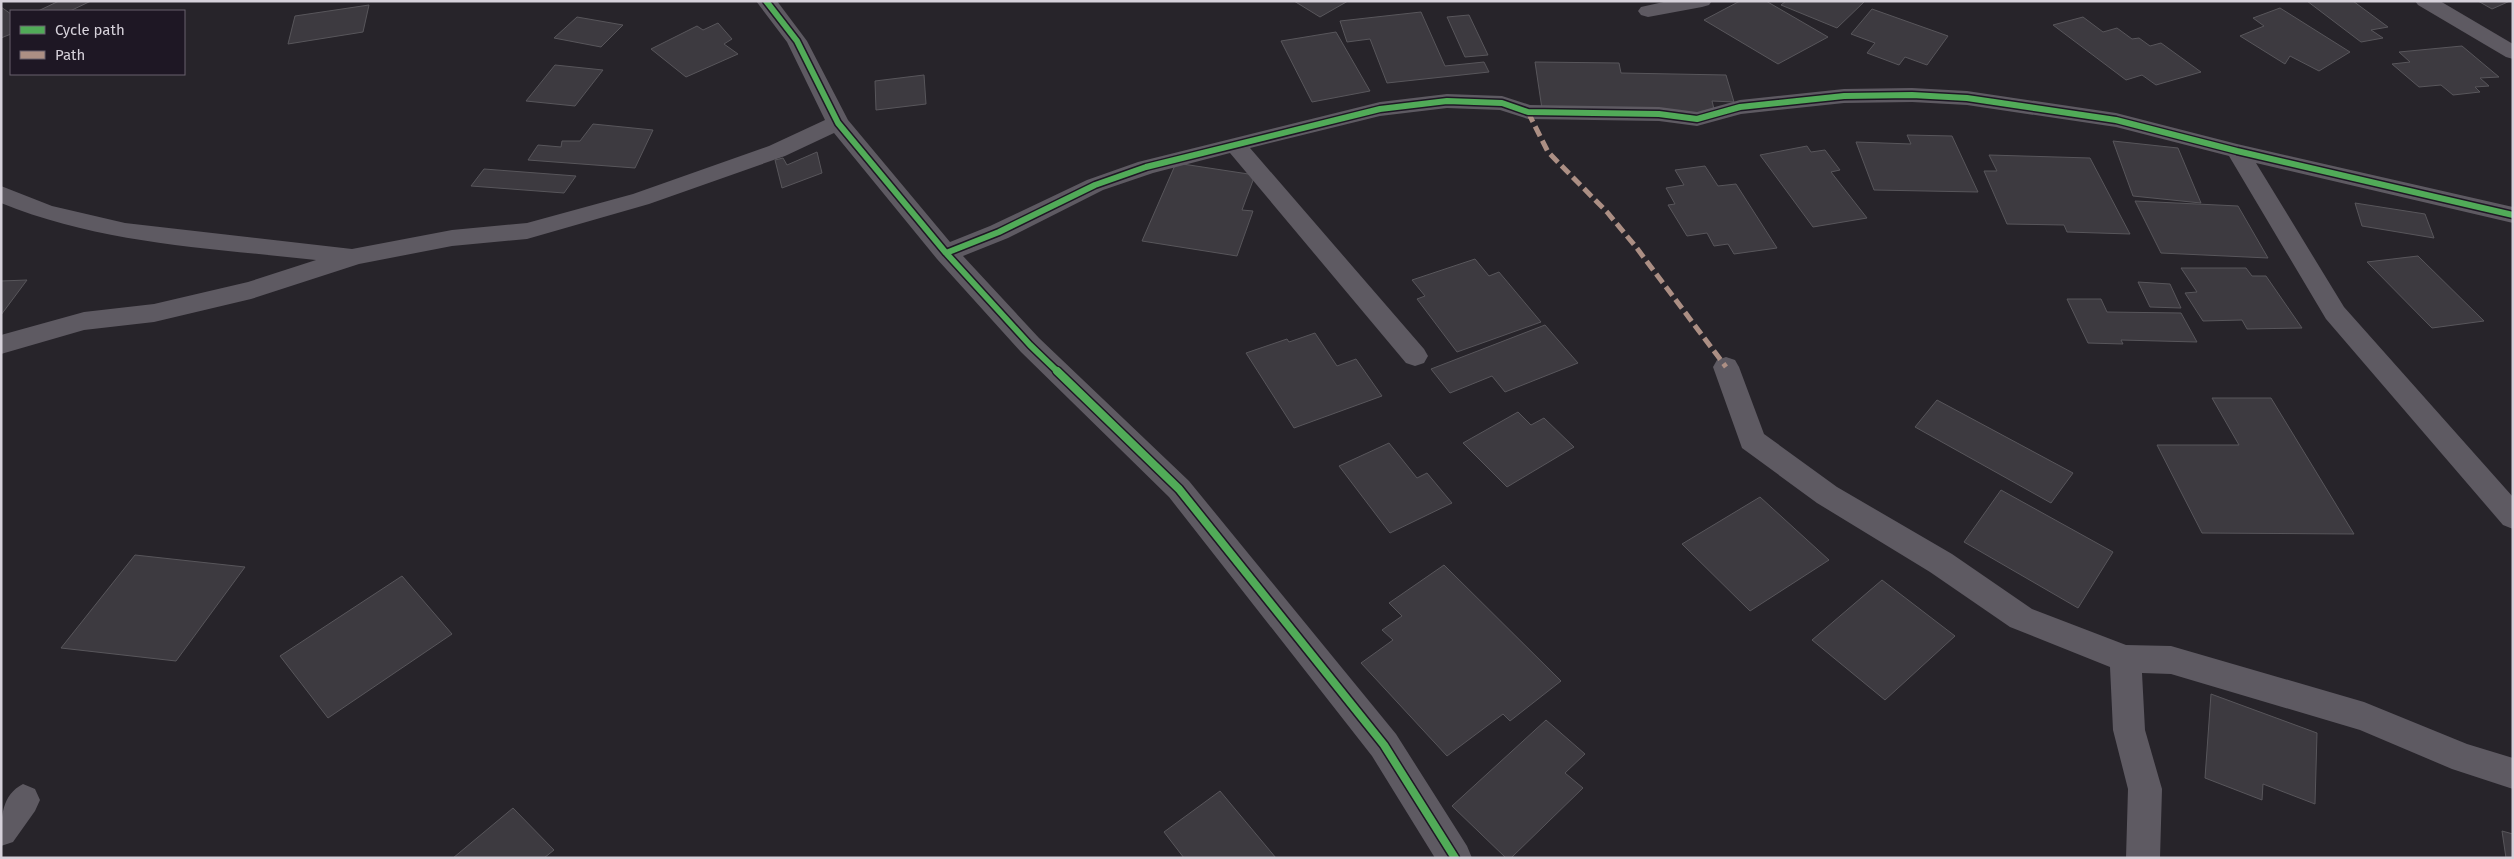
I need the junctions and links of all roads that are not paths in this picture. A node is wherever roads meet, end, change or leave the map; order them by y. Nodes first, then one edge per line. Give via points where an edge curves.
1 (766, 1) edge
2 (1702, 1) edge
3 (2425, 1) edge
4 (1648, 11) dead end
5 (2513, 53) edge
6 (838, 123) junction
7 (1235, 145) junction
8 (2237, 151) junction
9 (1, 194) edge
10 (2513, 215) edge
11 (946, 253) junction
12 (356, 256) junction
13 (1, 345) edge
14 (1415, 356) dead end
15 (1726, 367) dead end
16 (2513, 517) edge
17 (2124, 659) junction
18 (2513, 774) edge
19 (23, 800) dead end
20 (1, 830) edge
21 (1455, 858) edge
22 (2143, 858) edge

1 - 6 street via 797,41
2 - 4 street
3 - 5 street
6 - 11 street
6 - 12 street via 777,151 659,192 527,231 452,238
7 - 8 street via 1372,110 1429,102 1472,100 1502,103 1528,112 1659,114 1697,119 1740,107 1785,101 1895,95 1967,98 2116,120
7 - 11 street via 1179,157 1095,185 999,232
7 - 14 street
8 - 10 street
8 - 16 street via 2334,313
9 - 12 street via 46,212 125,231
11 - 21 street via 1030,345 1179,489 1384,745
12 - 13 street via 154,314 84,321
15 - 17 street via 1752,440 1827,495 1941,563 2021,618
17 - 18 street via 2171,660 2364,717
17 - 22 street via 2129,730 2145,789
19 - 20 street

